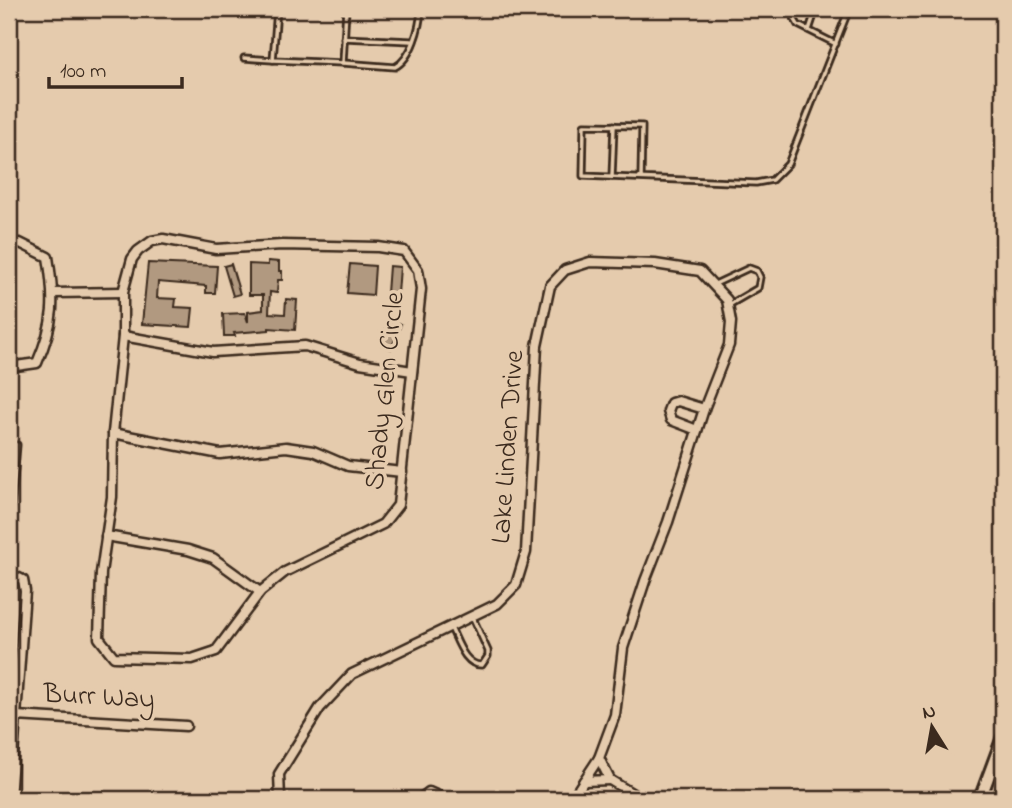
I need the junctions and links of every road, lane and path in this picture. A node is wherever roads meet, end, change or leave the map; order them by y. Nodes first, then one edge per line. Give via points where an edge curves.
1 (276, 9) edge
2 (346, 9) edge
3 (421, 9) edge
4 (789, 9) edge
5 (816, 9) edge
6 (849, 9) edge
7 (809, 30) junction
8 (344, 37) junction
9 (413, 41) junction
10 (837, 44) junction
11 (244, 58) dead end
12 (273, 60) junction
13 (343, 63) junction
14 (614, 125) junction
15 (612, 177) junction
16 (641, 178) junction
17 (9, 243) edge
18 (713, 285) junction
19 (123, 292) junction
20 (54, 293) junction
21 (728, 305) junction
22 (123, 336) junction
23 (9, 366) edge
24 (412, 371) junction
25 (704, 409) junction
26 (697, 430) junction
27 (113, 433) junction
28 (9, 444) edge
29 (402, 472) junction
30 (11, 479) edge
31 (10, 518) edge
32 (106, 536) junction
33 (9, 538) edge
34 (9, 573) edge
35 (260, 592) junction
36 (472, 616) junction
37 (450, 626) junction
38 (16, 716) junction
39 (186, 726) dead end
40 (1003, 737) edge
41 (600, 758) junction
42 (11, 765) edge
43 (610, 780) junction
44 (584, 782) junction
45 (10, 799) edge
46 (280, 799) edge
47 (420, 799) edge
48 (438, 799) edge
49 (572, 799) edge
50 (641, 799) edge
51 (980, 799) edge

1 - 12 lane
2 - 8 lane
3 - 9 lane
4 - 7 lane via 798,25
5 - 7 lane
6 - 10 lane
7 - 10 lane
8 - 9 lane
8 - 13 lane
9 - 13 lane via 403,62 395,67
10 - 16 lane via 788,164 772,180
11 - 12 lane
12 - 13 lane
14 - 15 lane
14 - 15 lane via 584,125 583,176
14 - 16 lane via 642,126
15 - 16 lane
17 - 20 street via 48,257
18 - 21 street, Lake Linden Drive
18 - 21 lane via 748,268 757,271 758,288
18 - 36 street, Lake Linden Drive via 700,271 590,262 565,270 550,286 537,346 526,552 516,585 497,604
19 - 20 street
19 - 22 street, Shady Glen Circle
19 - 24 street, Shady Glen Circle via 132,259 144,244 163,239 216,249 282,245 404,251 418,270 421,289
20 - 23 street via 50,334 37,363
21 - 25 street via 729,345
22 - 24 street via 213,352 305,346 360,363
22 - 27 street, Shady Glen Circle
24 - 29 street, Shady Glen Circle
25 - 26 street
25 - 26 street via 678,401 671,403 668,411 671,420
26 - 41 street via 623,648 615,715
27 - 29 street via 220,454 286,447 348,466
27 - 32 street, Shady Glen Circle
28 - 30 lane via 17,445
29 - 35 street, Shady Glen Circle via 398,505 383,524 285,572
30 - 31 lane
31 - 33 lane
32 - 35 street via 213,558
32 - 35 street, Shady Glen Circle via 99,638 114,657 192,659 216,651
34 - 38 street via 23,580 25,591
36 - 37 street, Lake Linden Drive
36 - 37 lane via 488,651 482,665 469,662
37 - 46 street, Lake Linden Drive via 352,674 320,708 279,774
38 - 39 street, Burr Way
38 - 42 street, Burr Way
40 - 51 main road
41 - 43 street
41 - 44 street
42 - 45 street, Burr Way
43 - 44 street
43 - 50 street
44 - 49 street
47 - 48 street via 429,792

